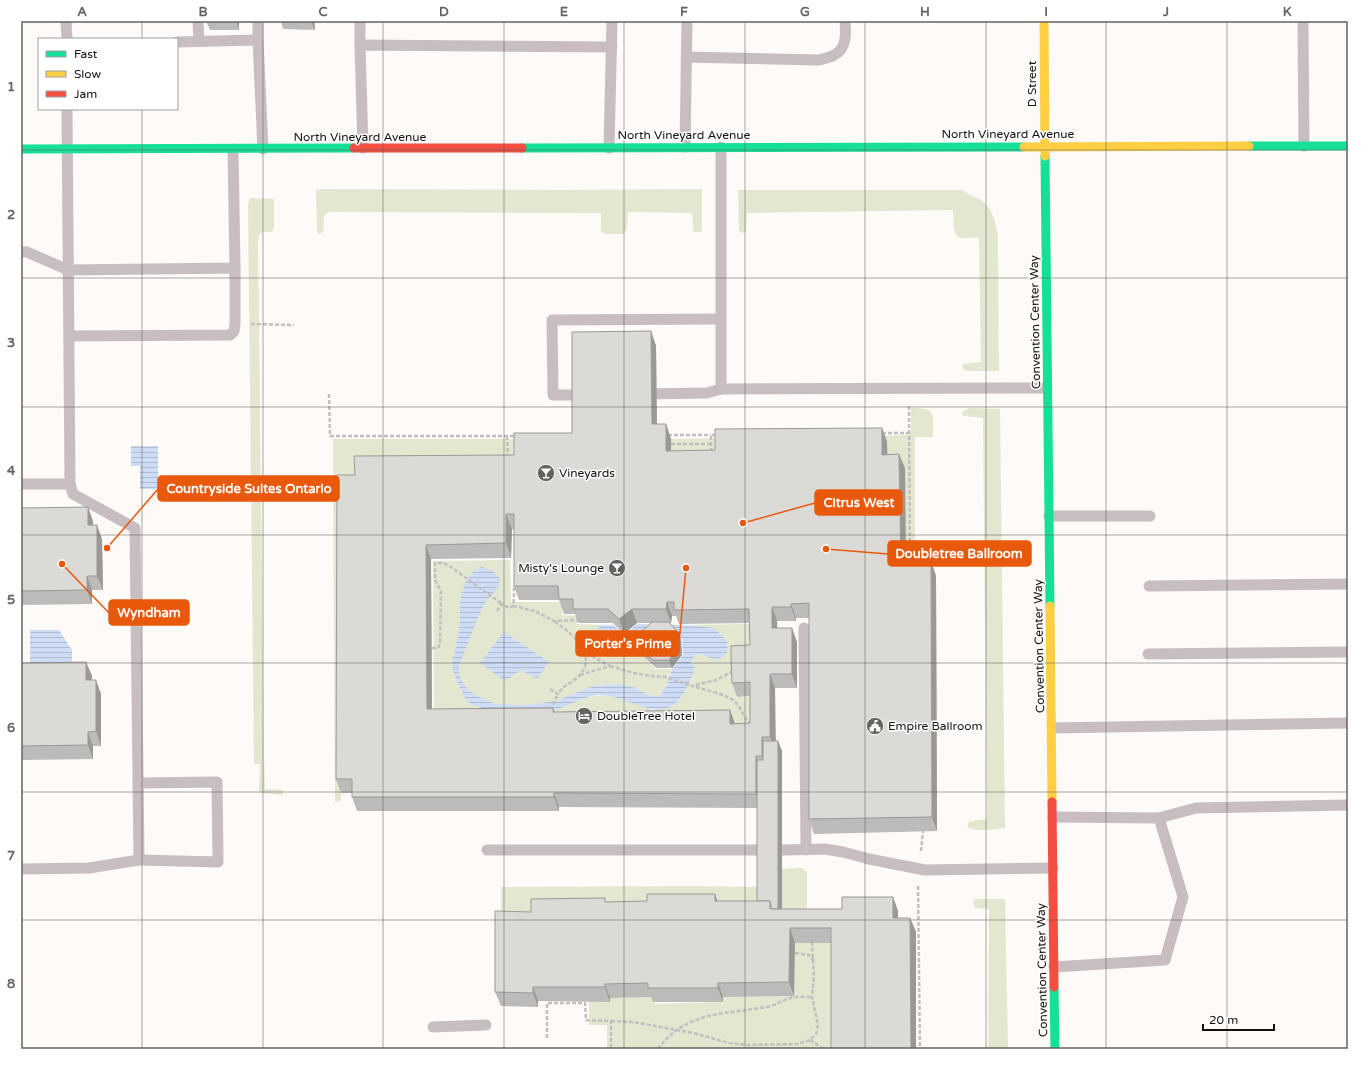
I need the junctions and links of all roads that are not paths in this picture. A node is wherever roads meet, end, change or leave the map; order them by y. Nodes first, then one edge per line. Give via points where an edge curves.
1 (66, 21) edge
2 (198, 21) edge
3 (360, 21) edge
4 (612, 21) edge
5 (687, 21) edge
6 (845, 21) edge
7 (1044, 21) edge
8 (1303, 21) edge
9 (258, 22) edge
10 (67, 38) edge
11 (258, 40) junction
12 (198, 41) junction
13 (178, 42) edge
14 (360, 45) junction
15 (612, 47) junction
16 (686, 57) junction
17 (67, 110) edge
18 (1045, 146) junction
19 (1304, 146) junction
20 (1348, 146) edge
21 (685, 147) junction
22 (721, 147) junction
23 (362, 148) junction
24 (609, 148) junction
25 (21, 149) edge
26 (68, 149) junction
27 (233, 149) junction
28 (263, 149) junction
29 (21, 252) edge
30 (235, 268) junction
31 (68, 270) junction
32 (720, 319) junction
33 (69, 336) junction
34 (1047, 388) junction
35 (721, 389) junction
36 (599, 394) edge
37 (630, 394) edge
38 (21, 484) edge
39 (70, 484) junction
40 (1049, 516) junction
41 (1150, 516) dead end
42 (1348, 584) edge
43 (1149, 586) dead end
44 (804, 628) dead end
45 (1348, 652) edge
46 (1148, 654) dead end
47 (1348, 723) edge
48 (1052, 728) junction
49 (138, 783) junction
50 (1348, 805) edge
51 (1053, 817) junction
52 (1159, 818) junction
53 (487, 850) dead end
54 (762, 850) edge
55 (783, 850) dead end
56 (806, 850) junction
57 (139, 860) junction
58 (1053, 868) junction
59 (21, 869) edge
60 (1054, 967) junction
61 (486, 1025) dead end
62 (433, 1027) dead end
63 (1055, 1049) edge

1 - 10 lane
2 - 12 lane
3 - 14 lane
4 - 15 lane
5 - 16 lane
6 - 16 lane via 846,35 843,47 835,55 819,60
7 - 18 main road, D Street
8 - 19 lane
9 - 11 lane
11 - 12 lane
11 - 28 lane
12 - 13 lane
14 - 15 lane
14 - 23 lane
15 - 24 lane
16 - 21 lane
17 - 26 lane
18 - 19 main road, North Vineyard Avenue
18 - 22 main road, North Vineyard Avenue
18 - 34 main road, Convention Center Way
19 - 20 main road, North Vineyard Avenue
21 - 22 main road, North Vineyard Avenue
21 - 24 main road, North Vineyard Avenue
22 - 32 lane
23 - 24 main road, North Vineyard Avenue
23 - 28 main road, North Vineyard Avenue
25 - 26 main road, North Vineyard Avenue
26 - 27 main road, North Vineyard Avenue
26 - 31 lane
27 - 28 main road, North Vineyard Avenue
27 - 30 lane
29 - 31 lane via 27,252
30 - 31 lane
30 - 33 lane via 235,324 234,332 230,335
31 - 33 lane
32 - 35 lane
32 - 36 lane via 552,320 553,395
33 - 39 lane
34 - 35 lane
34 - 40 main road, Convention Center Way
35 - 37 lane via 707,393
38 - 39 lane
39 - 49 lane via 73,494 135,528
40 - 41 lane
40 - 48 main road, Convention Center Way
42 - 43 lane
44 - 56 lane
45 - 46 lane
47 - 48 lane
48 - 51 main road, Convention Center Way
49 - 57 lane
49 - 57 lane via 217,782 218,862
50 - 52 lane via 1196,808
51 - 52 lane
51 - 58 main road, Convention Center Way
52 - 60 lane via 1183,897 1165,960
53 - 54 lane
55 - 56 lane
56 - 58 lane via 826,849 919,869
57 - 59 lane via 89,868
58 - 60 main road, Convention Center Way
60 - 63 main road, Convention Center Way
61 - 62 lane

